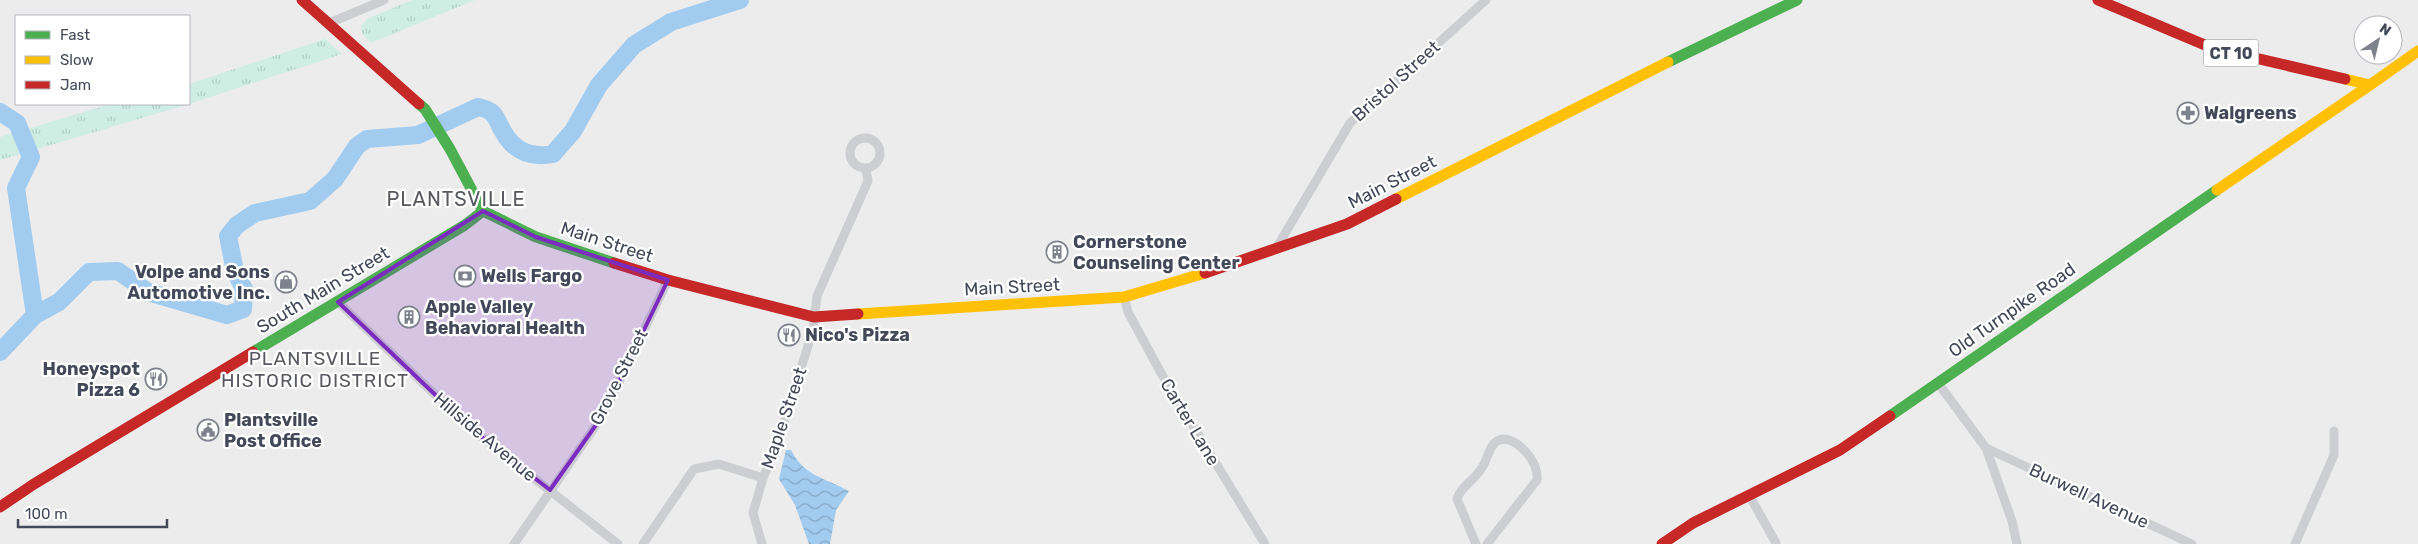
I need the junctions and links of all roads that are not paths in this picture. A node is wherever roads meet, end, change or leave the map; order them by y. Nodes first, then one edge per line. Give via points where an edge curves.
1 (302, 0) edge
2 (384, 0) edge
3 (1486, 0) edge
4 (1797, 0) edge
5 (2098, 0) edge
6 (327, 24) junction
7 (2418, 51) edge
8 (2370, 85) junction
9 (866, 169) dead end
10 (483, 211) junction
11 (1275, 250) junction
12 (668, 280) junction
13 (1124, 297) junction
14 (338, 302) junction
15 (814, 316) junction
16 (1938, 383) junction
17 (2334, 431) dead end
18 (1986, 448) junction
19 (763, 478) junction
20 (550, 490) junction
21 (1749, 495) junction
22 (0, 507) edge
23 (1776, 543) edge
24 (514, 544) edge
25 (618, 544) edge
26 (643, 544) edge
27 (762, 544) edge
28 (1265, 544) edge
29 (1476, 544) edge
30 (1487, 544) edge
31 (1662, 544) edge
32 (2017, 544) edge
33 (2192, 544) edge
34 (2295, 544) edge

1 - 6 main road
2 - 6 street
3 - 11 street, Bristol Street via 1350,122
4 - 11 main road, Main Street via 1347,224
5 - 8 main road, CT 10 via 2212,48
6 - 10 main road via 406,89 432,117
7 - 8 main road
8 - 16 main road, Old Turnpike Road
9 - 15 street, Maple Street via 868,180 817,296
10 - 12 main road, Main Street via 536,237
10 - 14 main road, South Main Street
11 - 13 main road, Main Street
12 - 15 main road, Main Street
12 - 20 street, Grove Street via 603,415
13 - 15 main road, Main Street
13 - 28 street, Carter Lane via 1128,312 1161,374
14 - 20 street, Hillside Avenue via 470,428
14 - 22 main road, South Main Street
15 - 19 street, Maple Street via 813,330 776,448
16 - 18 street
16 - 21 main road, Old Turnpike Road via 1840,450
17 - 34 street via 2334,455
18 - 32 street
18 - 33 street, Burwell Avenue
19 - 26 street, Maple Street via 719,464 694,469
19 - 27 street via 753,513
20 - 24 street, Grove Street
20 - 25 street, Hillside Avenue
21 - 23 street
21 - 31 main road, Old Turnpike Road via 1693,522
29 - 30 street via 1457,499 1460,491 1481,470 1491,447 1499,440 1508,439 1518,443 1529,456 1538,472 1537,480

